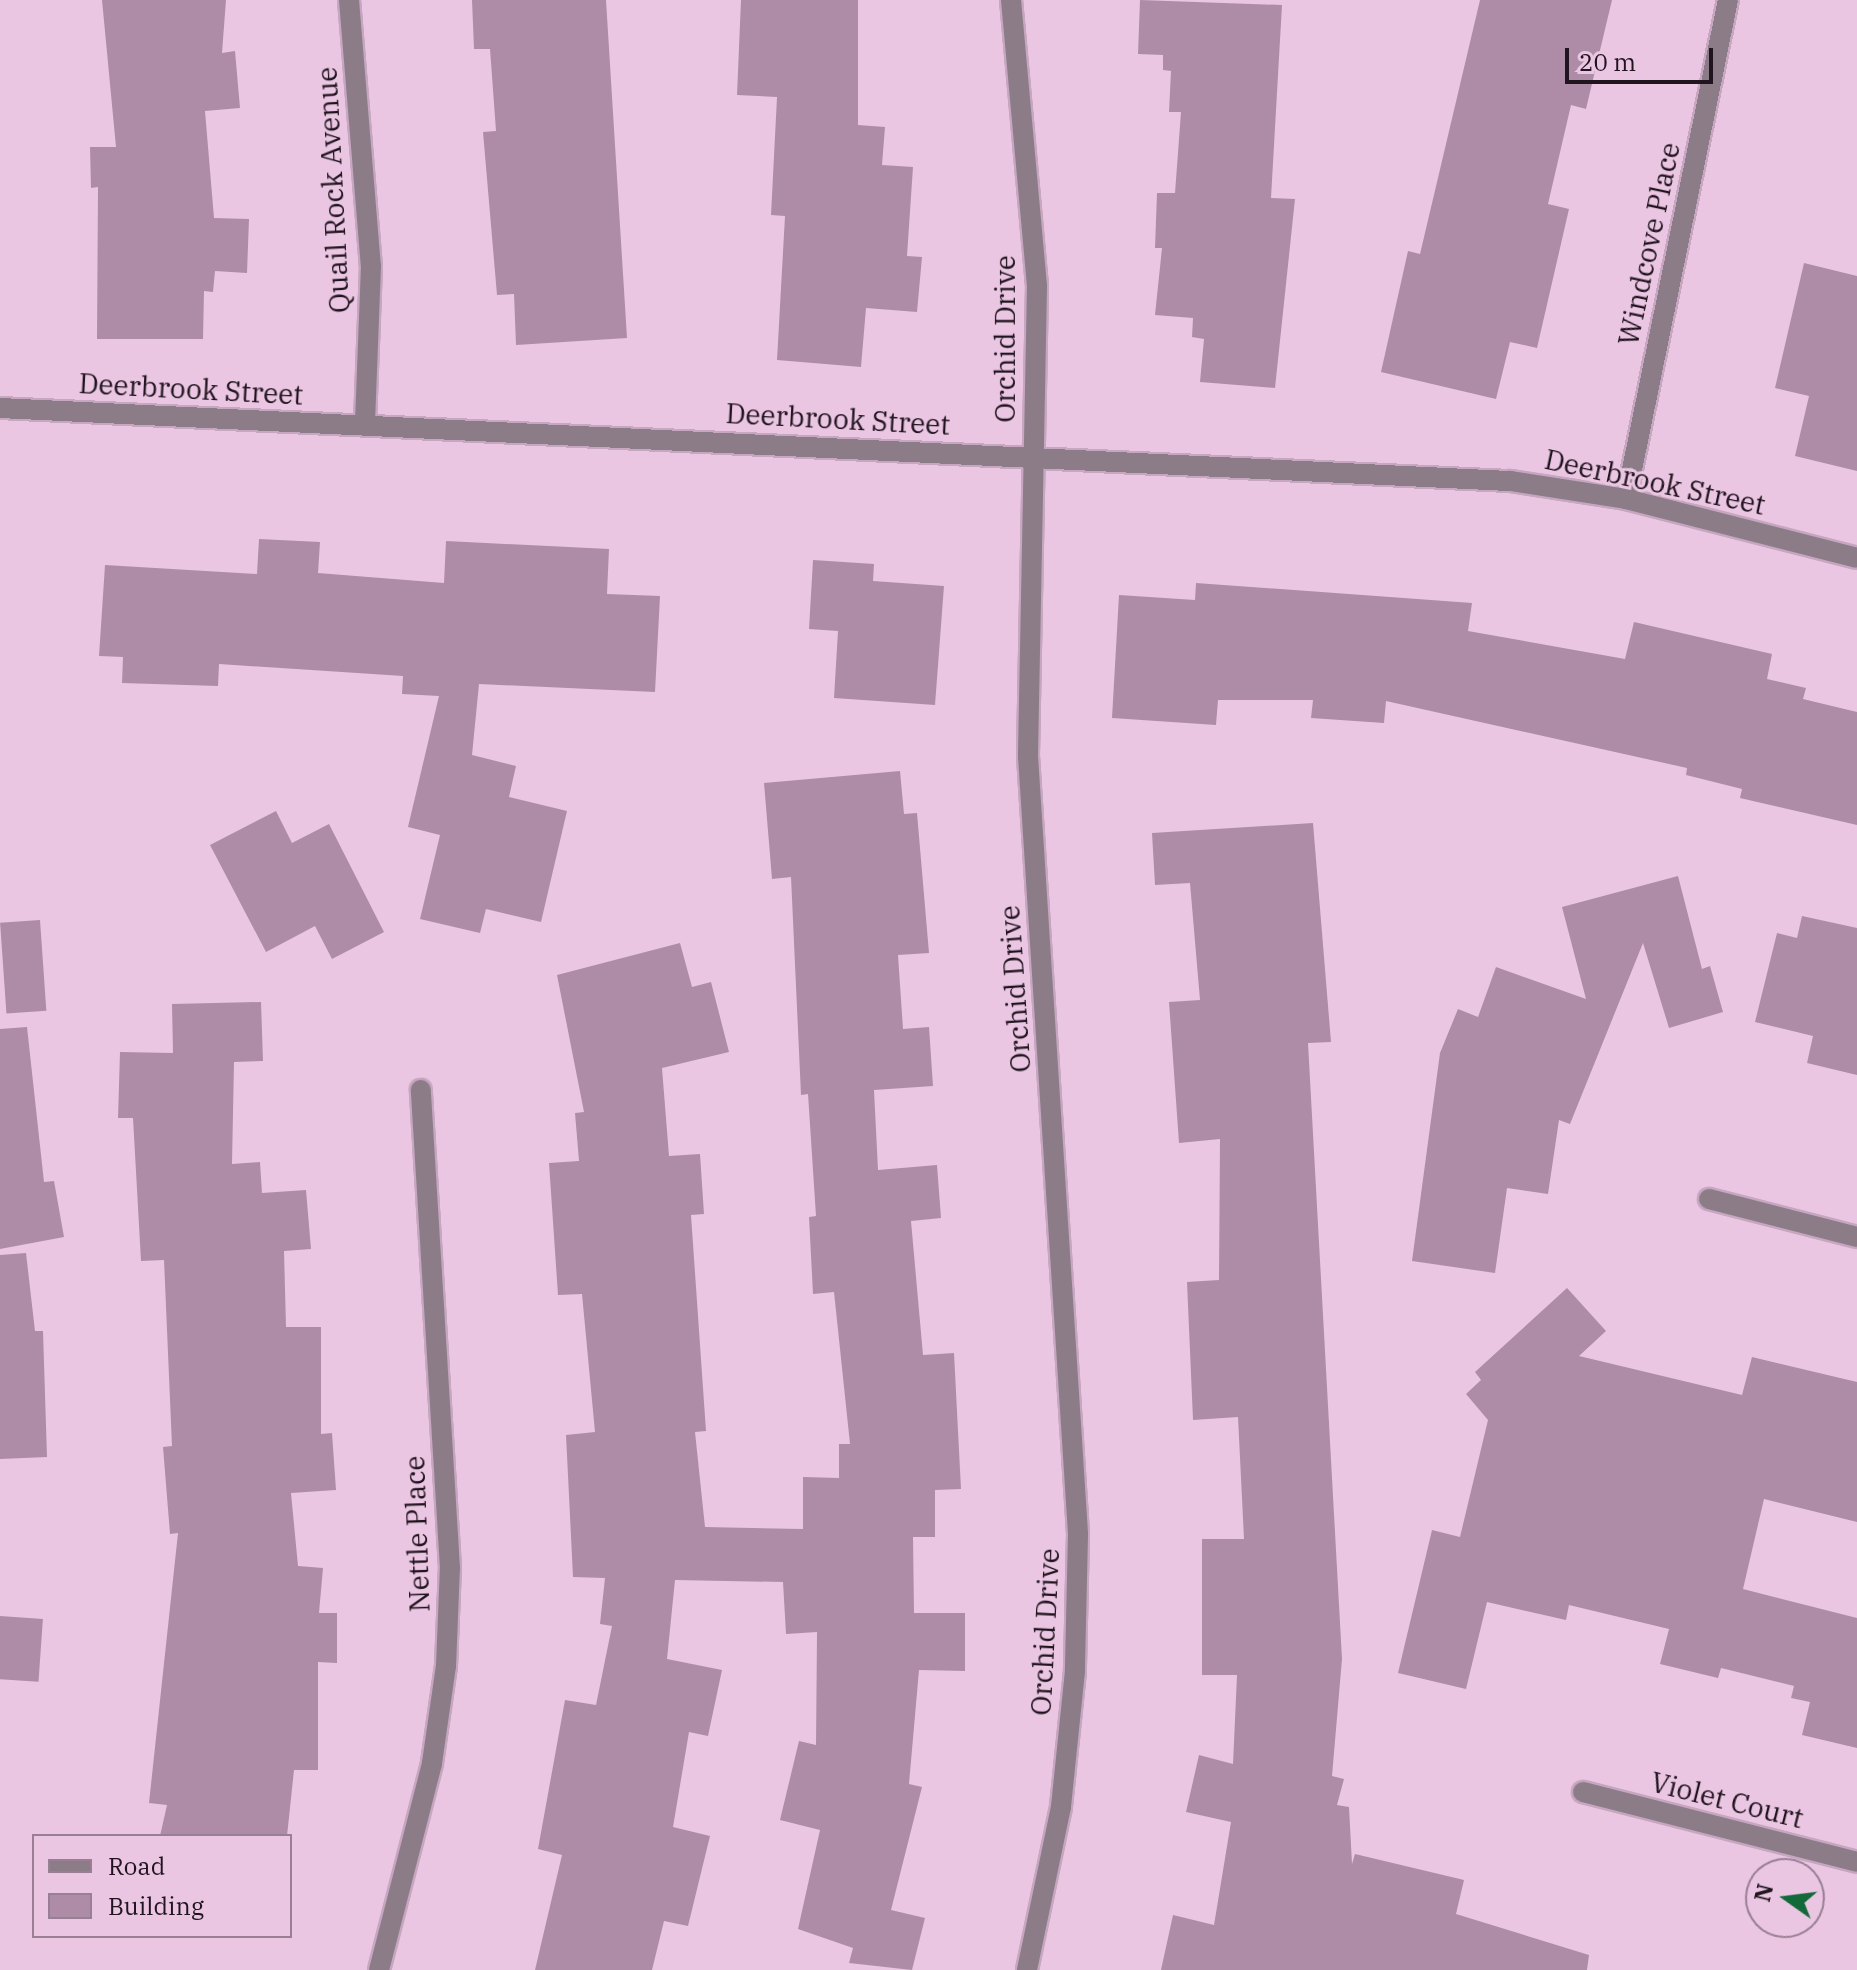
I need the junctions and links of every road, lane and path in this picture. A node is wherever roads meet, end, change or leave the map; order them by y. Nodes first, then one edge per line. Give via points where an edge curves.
1 (349, 0) edge
2 (1011, 0) edge
3 (1728, 0) edge
4 (0, 408) edge
5 (365, 425) junction
6 (1032, 457) junction
7 (1626, 499) junction
8 (1857, 558) edge
9 (421, 1090) dead end
10 (1709, 1199) dead end
11 (1857, 1237) edge
12 (1583, 1792) dead end
13 (1857, 1862) edge
14 (379, 1970) edge
15 (1027, 1970) edge

1 - 5 street, Quail Rock Avenue via 371,266
2 - 6 street, Orchid Drive via 1037,286
3 - 7 street, Windcove Place
4 - 5 street, Deerbrook Street
5 - 6 street, Deerbrook Street
6 - 7 street, Deerbrook Street via 1510,481
6 - 15 street, Orchid Drive via 1028,756 1078,1534 1075,1671 1061,1807
7 - 8 street, Deerbrook Street
9 - 14 street, Nettle Place via 450,1568 446,1666 432,1763
10 - 11 street
12 - 13 street, Violet Court

